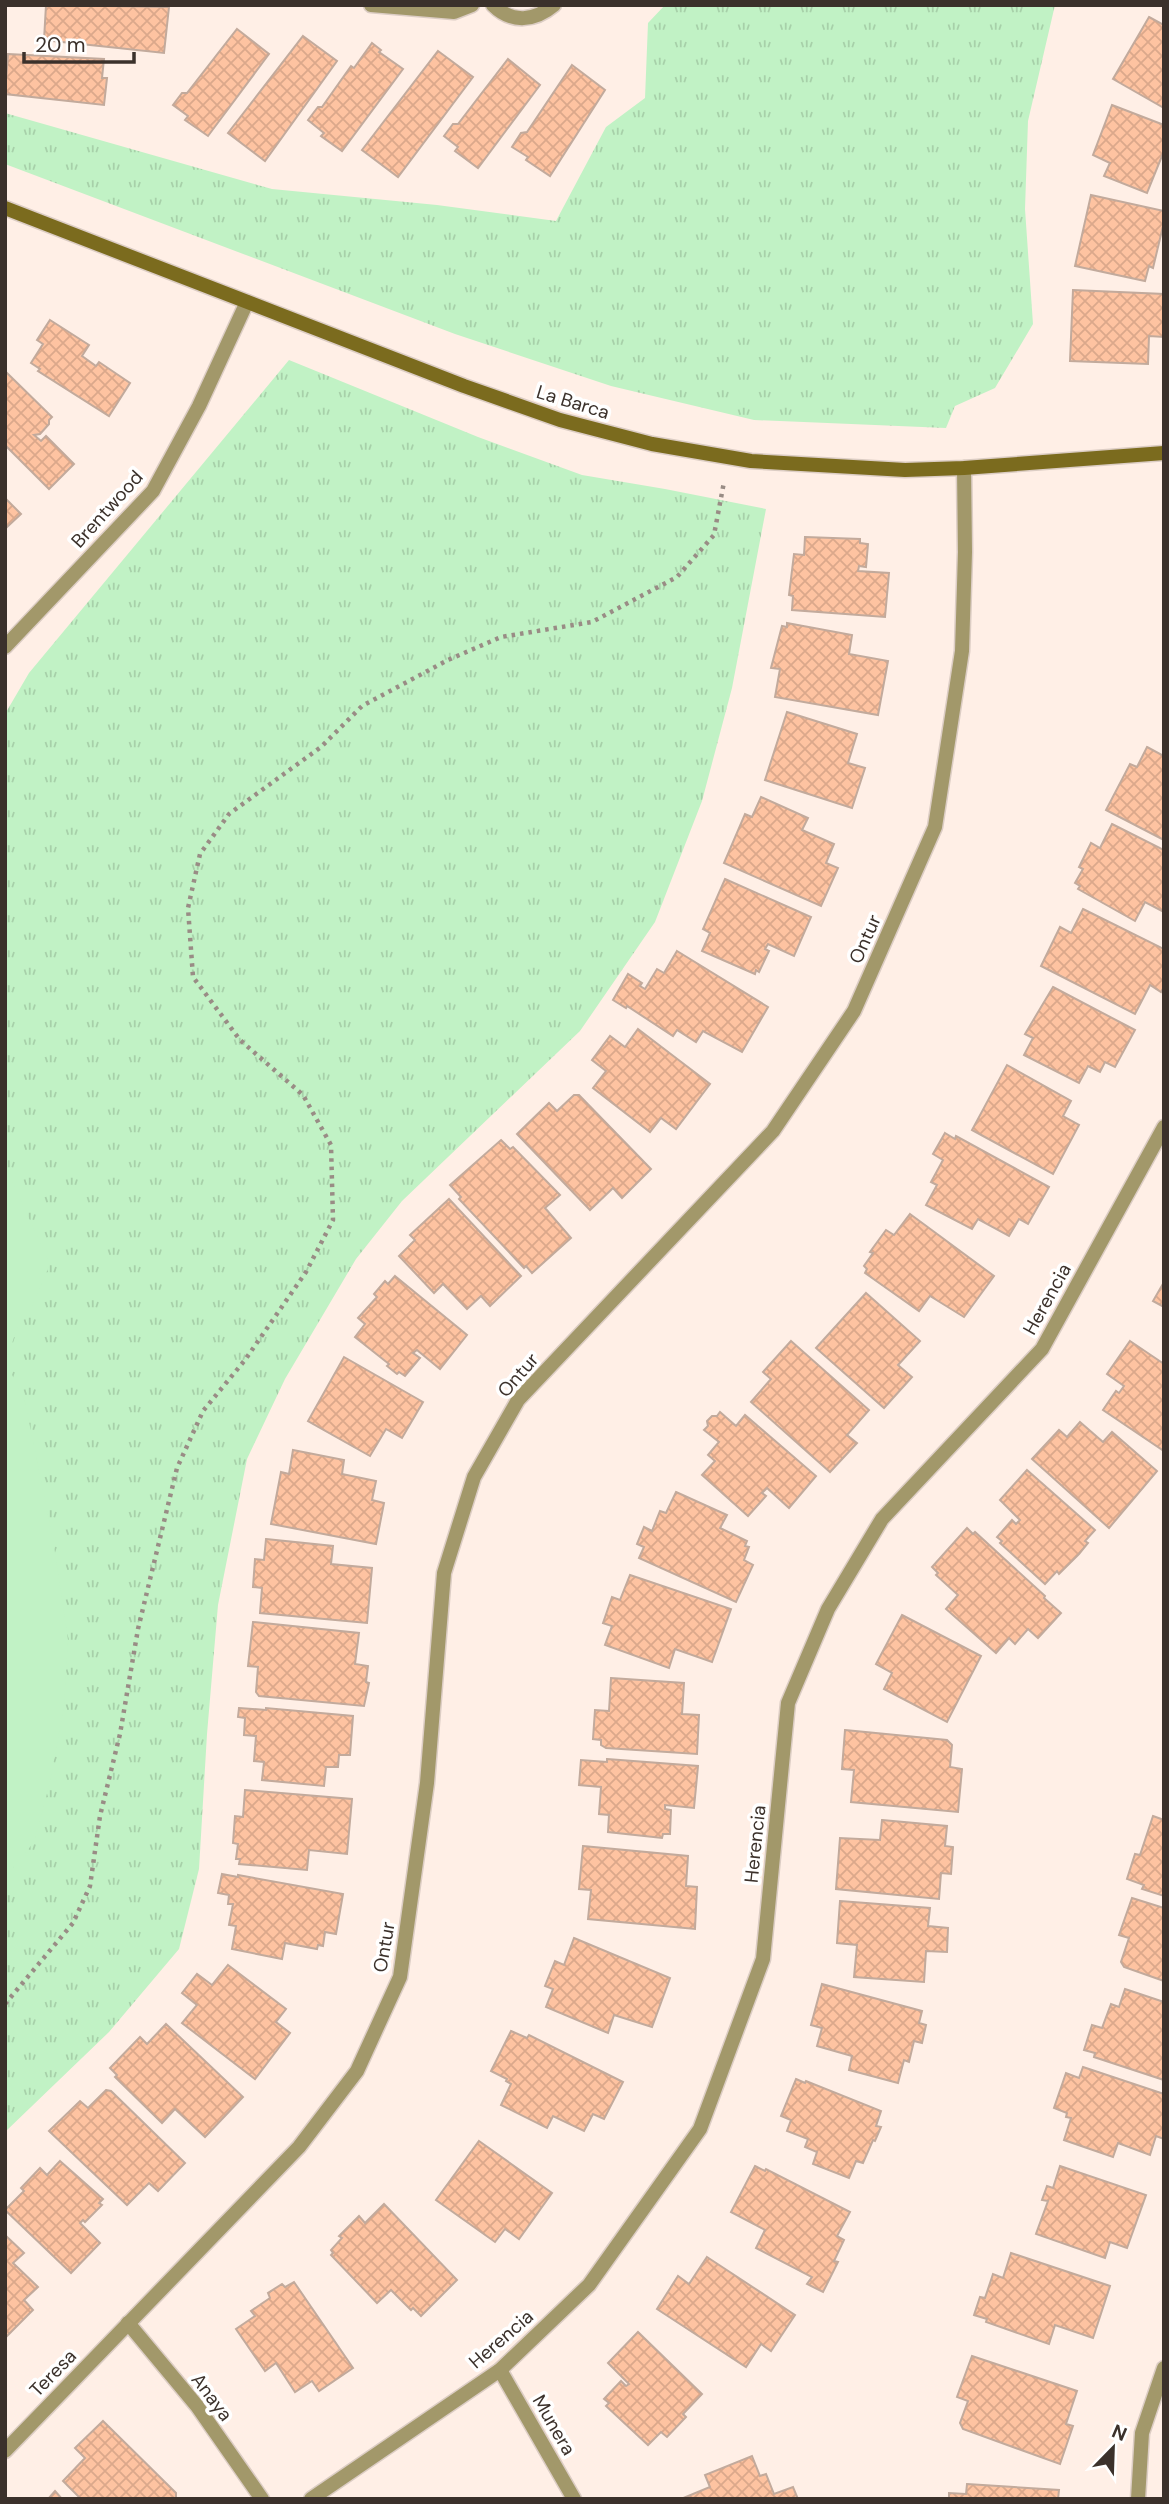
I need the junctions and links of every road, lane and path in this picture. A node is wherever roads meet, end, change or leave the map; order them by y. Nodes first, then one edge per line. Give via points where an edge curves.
1 (371, 5) edge
2 (472, 5) edge
3 (493, 5) edge
4 (554, 5) edge
5 (5, 208) edge
6 (247, 302) junction
7 (1164, 453) edge
8 (729, 457) junction
9 (964, 468) junction
10 (5, 647) edge
11 (1164, 1127) edge
12 (5, 2004) edge
13 (128, 2323) junction
14 (1164, 2368) edge
15 (500, 2370) junction
16 (5, 2451) edge
17 (262, 2499) edge
18 (311, 2499) edge
19 (574, 2499) edge
20 (1138, 2499) edge

1 - 2 street via 454,12
3 - 4 street via 520,19 532,18
5 - 6 street, La Barca
6 - 8 street, La Barca via 560,420 652,444
6 - 10 street, Brentwood via 200,405 153,491
7 - 9 street, La Barca
8 - 9 street, La Barca via 905,470
8 - 12 path via 714,536 677,577 592,622 501,637 362,706 321,747 229,814 200,854 188,908 193,977 240,1040 303,1095 331,1145 334,1220 306,1272 203,1411 177,1468 138,1629 90,1886 73,1923
9 - 13 street, Ontur via 962,651 935,827 854,1011 774,1131 518,1400 474,1477 444,1573 427,1783 400,1977 357,2071 299,2147
11 - 15 street, Herencia via 1042,1349 882,1519 828,1609 788,1703 763,1959 700,2129 589,2284
13 - 16 street, Teresa
13 - 17 street, Anaya via 197,2406
14 - 20 street via 1142,2433
15 - 18 street, Herencia
15 - 19 street, Munera

